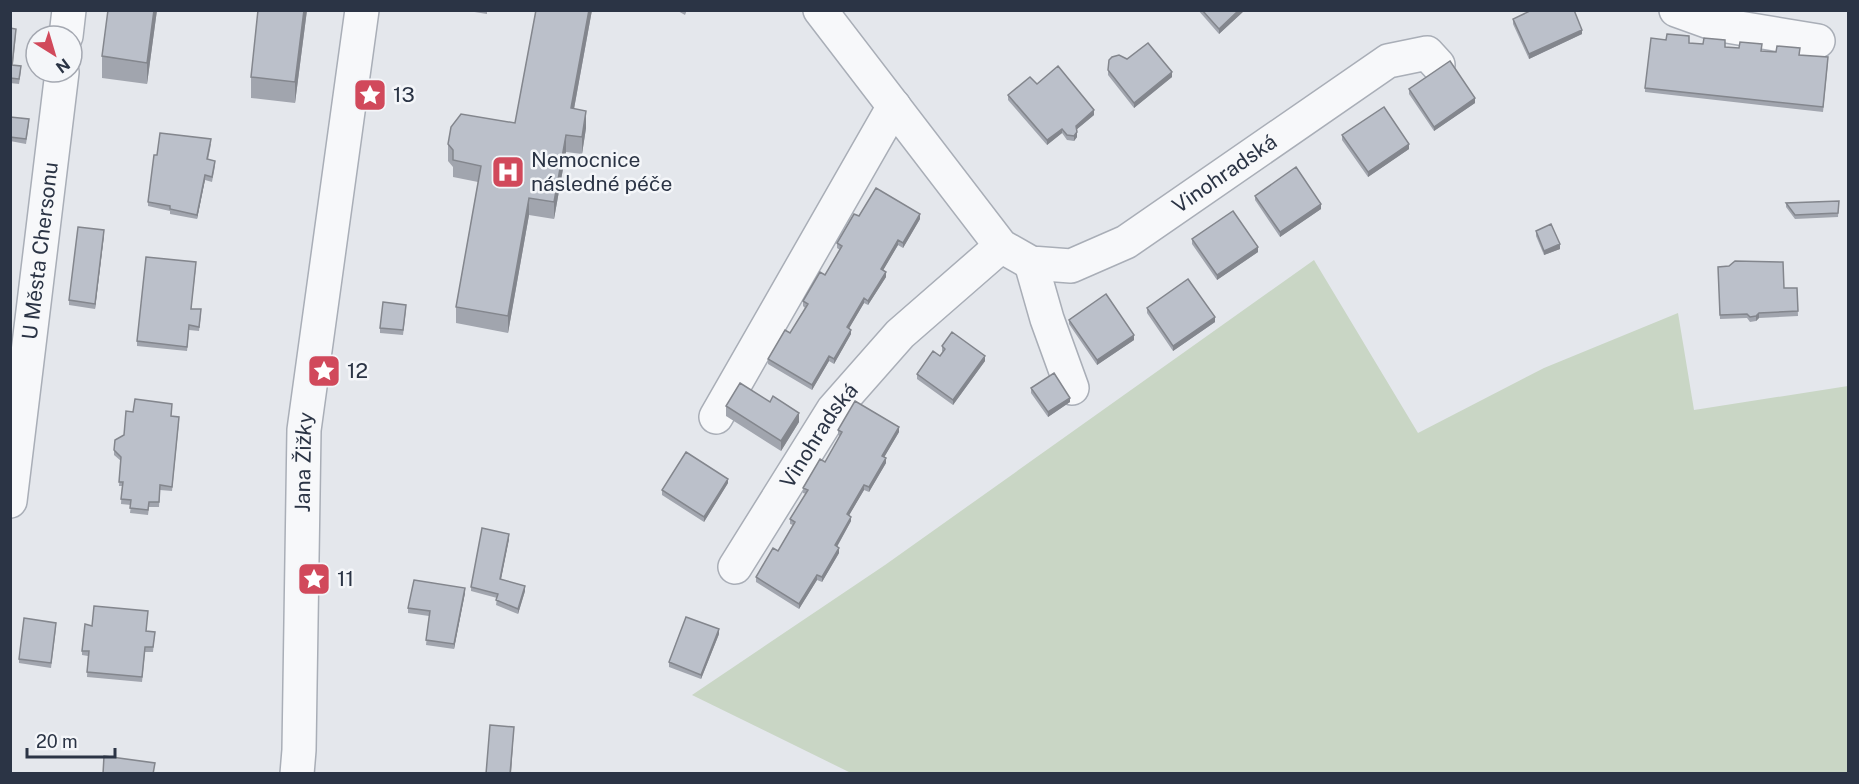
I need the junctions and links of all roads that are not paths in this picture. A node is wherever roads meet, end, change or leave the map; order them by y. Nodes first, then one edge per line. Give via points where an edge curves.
1 (362, 10) edge
2 (820, 10) edge
3 (1676, 10) edge
4 (1818, 41) dead end
5 (1438, 65) dead end
6 (61, 84) edge
7 (894, 106) junction
8 (1001, 246) junction
9 (1031, 263) junction
10 (1072, 388) dead end
11 (716, 417) dead end
12 (10, 501) edge
13 (735, 567) dead end
14 (297, 774) edge

1 - 14 street, Jana Žižky via 304,430
2 - 7 street, Vinohradská
3 - 4 street via 1715,24
5 - 9 street, Vinohradská via 1427,53 1388,61 1126,242 1071,266
6 - 12 street, U Města Chersonu
7 - 8 street, Vinohradská
7 - 11 street
8 - 9 street, Vinohradská
8 - 13 street, Vinohradská via 900,334 834,410
9 - 10 street

